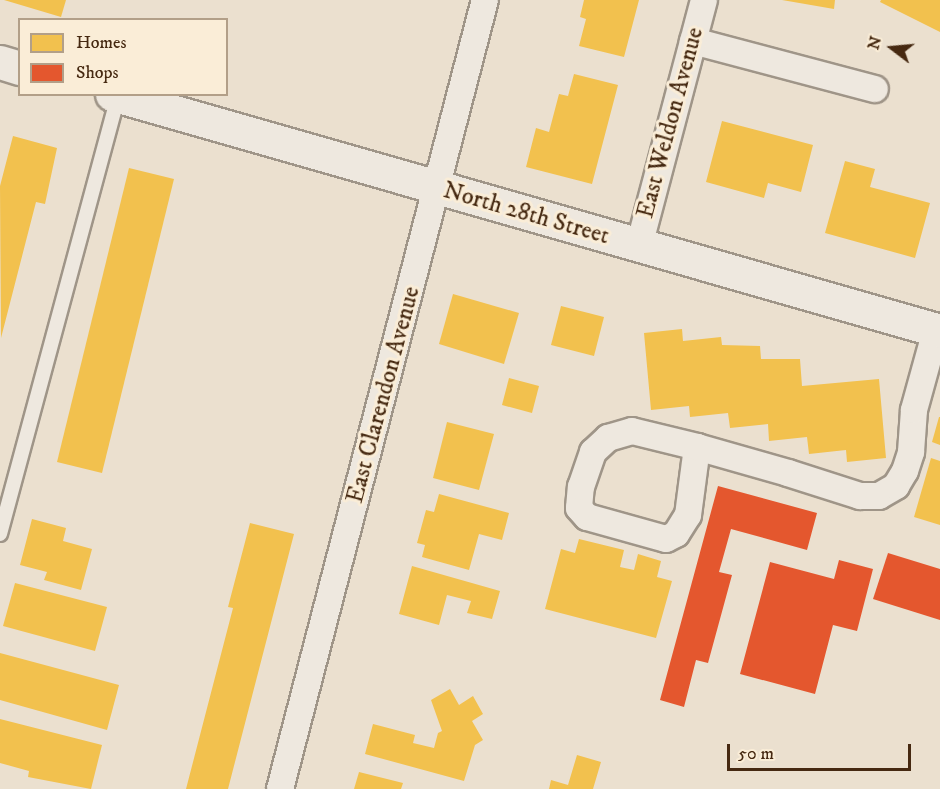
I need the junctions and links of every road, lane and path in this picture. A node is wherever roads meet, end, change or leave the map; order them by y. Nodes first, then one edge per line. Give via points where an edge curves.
1 (485, 0) edge
2 (704, 0) edge
3 (693, 41) junction
4 (0, 62) edge
5 (18, 67) edge
6 (875, 89) dead end
7 (115, 96) edge
8 (118, 96) edge
9 (437, 189) junction
10 (639, 246) junction
11 (938, 331) edge
12 (697, 447) junction
13 (0, 534) edge
14 (280, 789) edge

1 - 9 street, East Clarendon Avenue
2 - 3 street, East Weldon Avenue
3 - 6 street
3 - 10 street, East Weldon Avenue
4 - 5 street
7 - 13 lane
8 - 9 street, North 28th Street
9 - 10 street, North 28th Street
9 - 14 street, East Clarendon Avenue
10 - 11 street, North 28th Street
11 - 12 street via 914,411 911,452 896,486 879,496 860,496
12 - 12 street via 632,431 608,438 593,452 579,508 587,517 635,531 666,539 676,534 688,515

